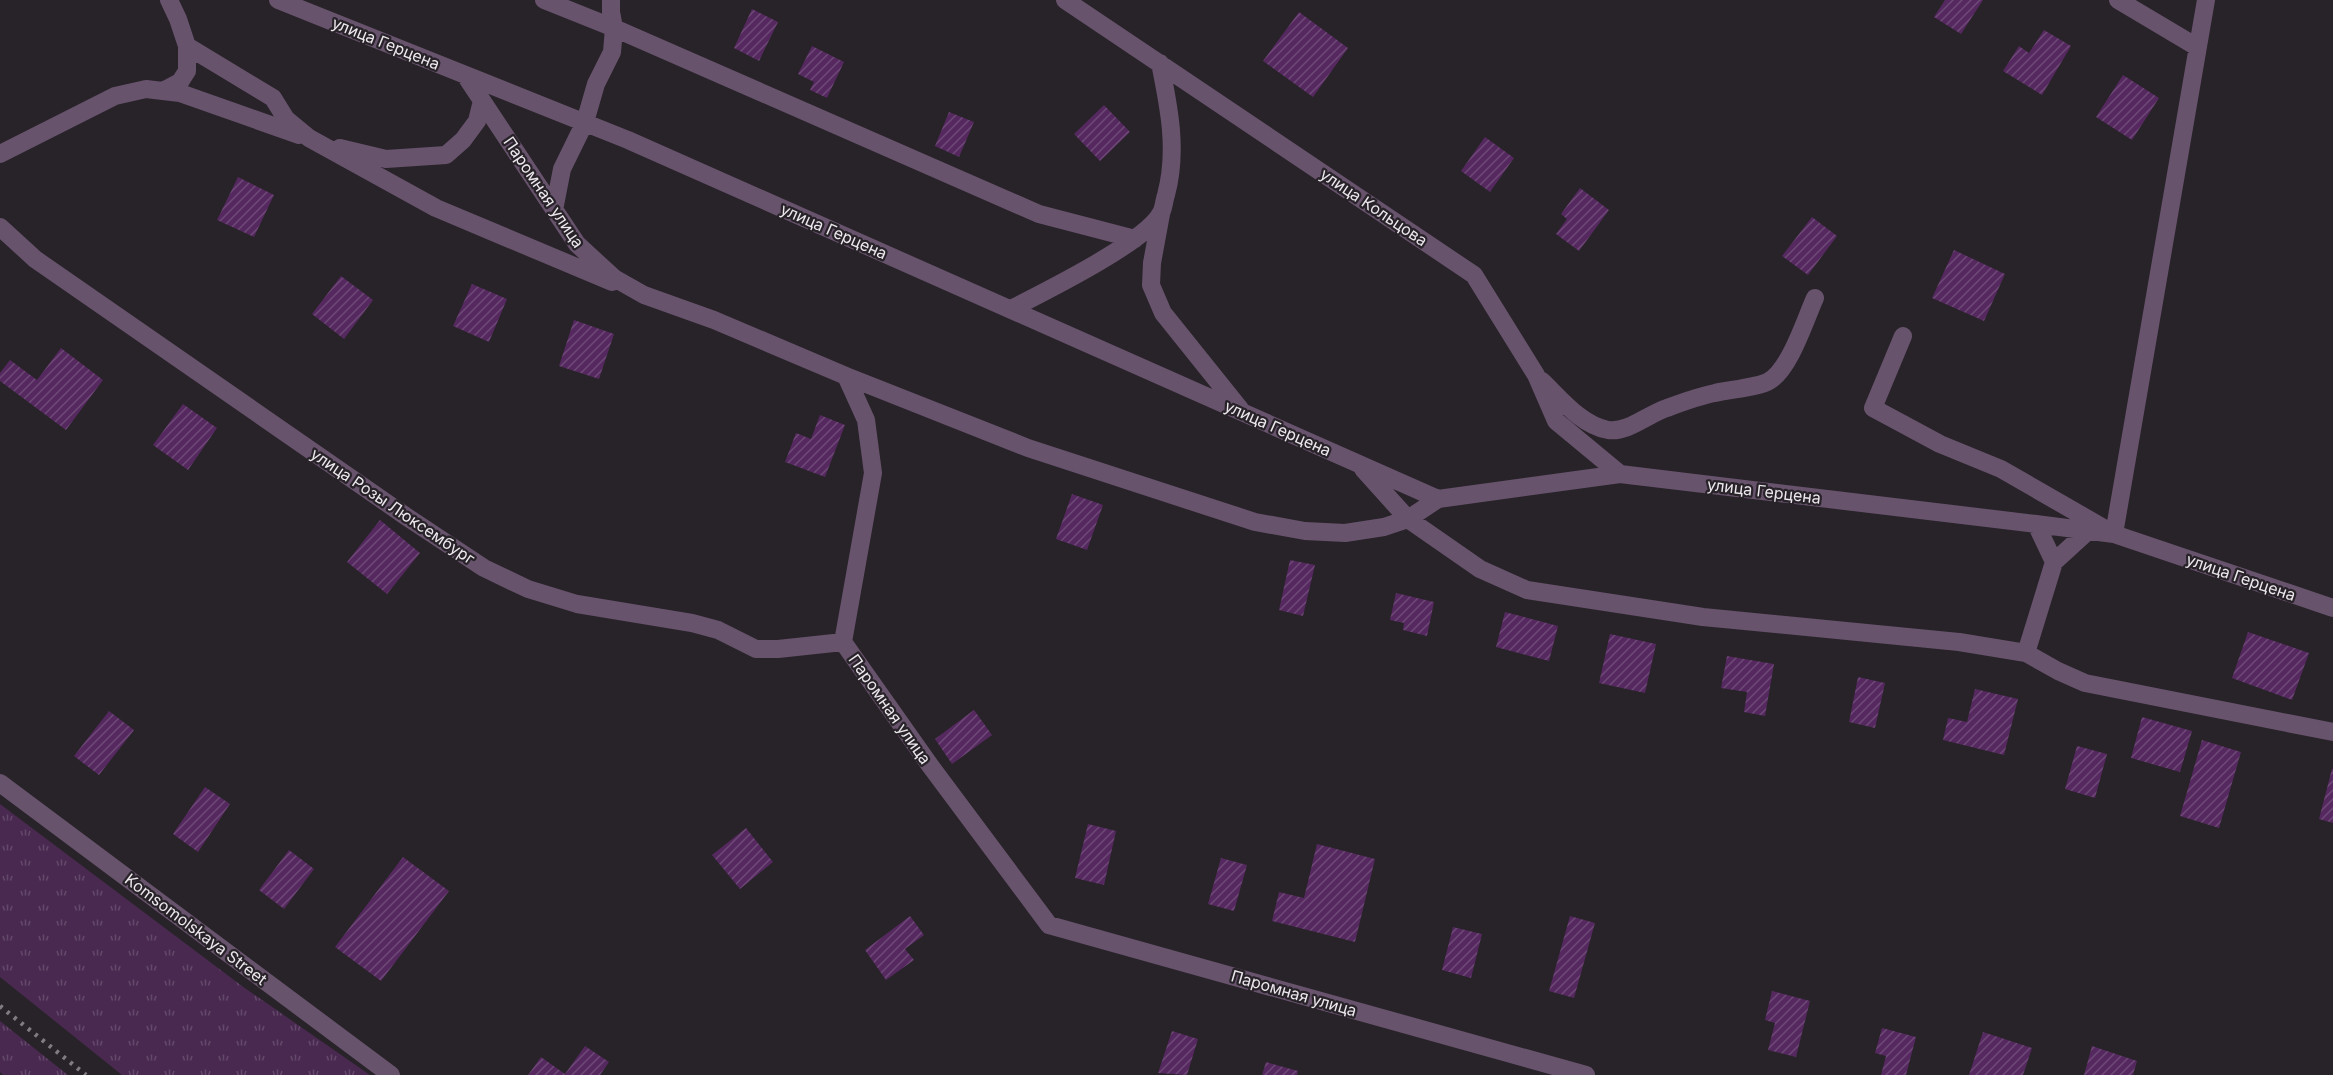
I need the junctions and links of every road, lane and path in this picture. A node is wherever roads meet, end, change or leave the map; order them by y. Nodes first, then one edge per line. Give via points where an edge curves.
1 (169, 0) edge
2 (278, 0) edge
3 (544, 0) edge
4 (611, 0) edge
5 (1065, 0) edge
6 (2118, 0) edge
7 (2206, 0) edge
8 (614, 28) junction
9 (187, 46) junction
10 (2197, 47) junction
11 (1160, 63) junction
12 (465, 75) junction
13 (163, 91) junction
14 (482, 101) junction
15 (585, 122) junction
16 (309, 138) junction
17 (0, 154) edge
18 (554, 210) junction
19 (1161, 214) junction
20 (0, 226) edge
21 (1135, 239) junction
22 (644, 295) junction
23 (1815, 298) dead end
24 (1011, 309) junction
25 (1903, 336) dead end
26 (1536, 375) junction
27 (846, 376) junction
28 (1242, 412) junction
29 (1358, 464) junction
30 (1620, 474) junction
31 (1438, 499) junction
32 (1408, 519) junction
33 (2036, 524) junction
34 (2089, 530) junction
35 (2114, 534) junction
36 (2054, 562) junction
37 (2333, 608) edge
38 (843, 642) junction
39 (2026, 653) junction
40 (2333, 732) edge
41 (0, 783) edge
42 (391, 1075) edge
43 (1586, 1075) edge

1 - 9 street
2 - 12 street, улица Герцена
3 - 8 street
4 - 8 street
5 - 11 street, улица Кольцова
6 - 10 street
7 - 10 street
8 - 15 street via 612,52 596,84
8 - 21 street via 1039,214
9 - 13 street via 187,71 180,82
9 - 16 street via 273,98 286,119
10 - 35 street
11 - 19 street via 1173,138 1170,181
11 - 26 street, улица Кольцова via 1474,275
12 - 14 street, Паромная улица
12 - 15 street, улица Герцена
13 - 16 street via 180,93
13 - 17 street via 146,89 115,96
14 - 16 street via 477,121 446,155 386,159
14 - 18 street, Паромная улица
15 - 18 street via 562,169
15 - 24 street, улица Герцена
16 - 22 street via 436,208
18 - 22 street, Паромная улица via 577,244 614,278
19 - 21 street
19 - 28 street via 1150,285 1163,313
20 - 38 street, улица Розы Люксембург via 35,259 483,568 528,589 577,604 692,623 718,630 756,649
21 - 24 street
22 - 27 street, Паромная улица
23 - 26 street via 1789,355 1768,382 1712,393 1646,416 1630,428 1609,430 1581,418
24 - 28 street, улица Герцена
25 - 35 street via 1873,408 1940,444 2001,469
26 - 30 street, улица Кольцова via 1556,420
27 - 32 street via 1028,448 1255,522 1346,533
27 - 38 street, Паромная улица via 866,420 873,473
28 - 29 street, улица Герцена
29 - 31 street, улица Герцена
29 - 32 street
30 - 31 street, улица Герцена
30 - 33 street, улица Герцена
31 - 32 street
32 - 39 street via 1480,569 1527,590 1703,616 1959,642
33 - 34 street, улица Герцена
33 - 36 street
34 - 35 street, улица Герцена
34 - 36 street
35 - 37 street, улица Герцена
36 - 39 street
38 - 43 street, Паромная улица via 1049,925
39 - 40 street via 2085,683
41 - 42 street, Komsomolskaya Street

